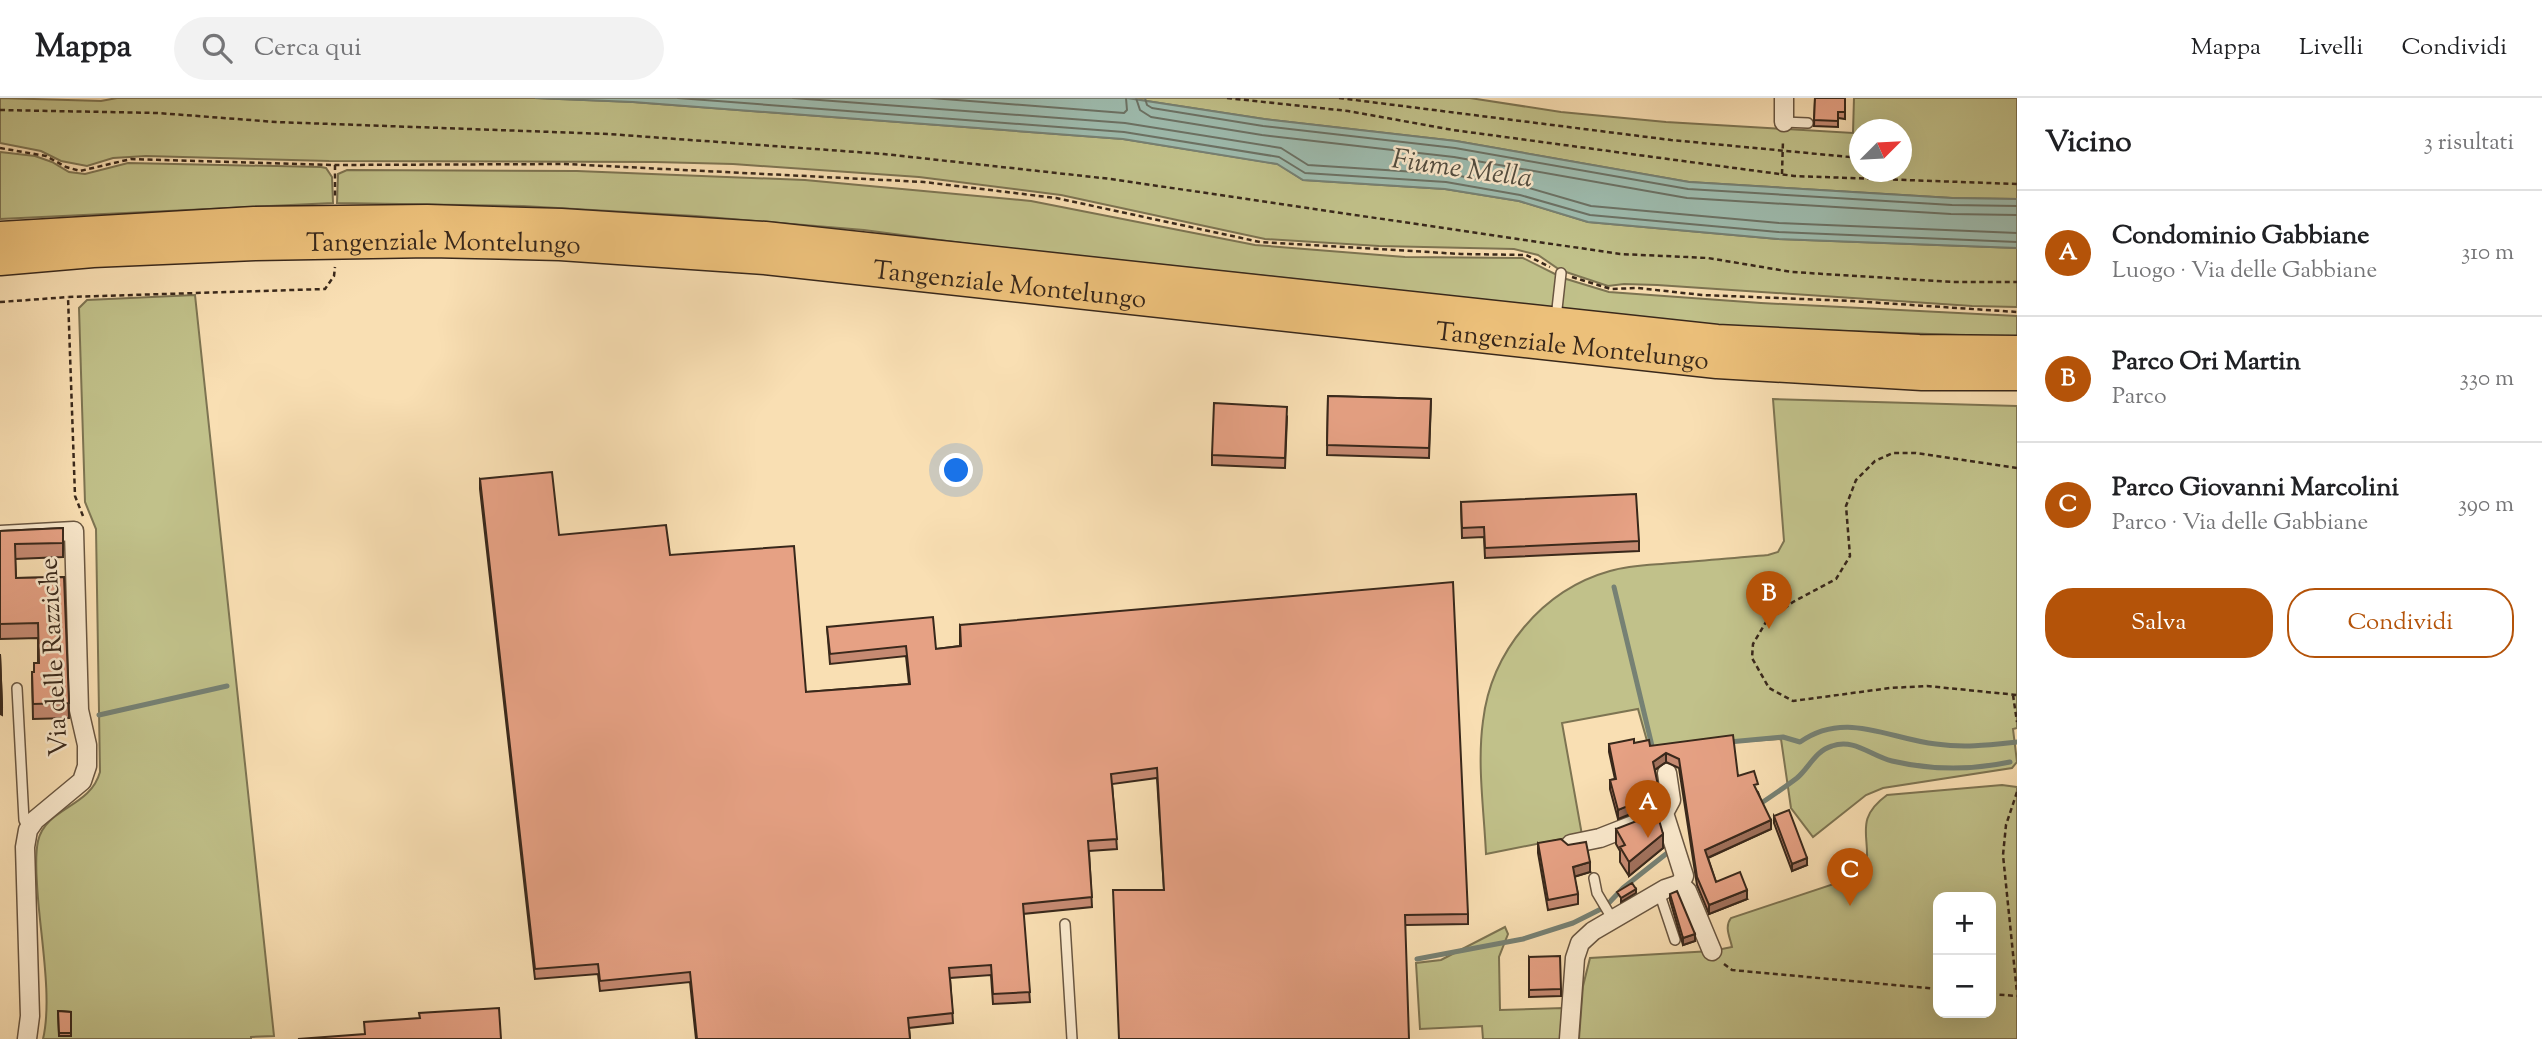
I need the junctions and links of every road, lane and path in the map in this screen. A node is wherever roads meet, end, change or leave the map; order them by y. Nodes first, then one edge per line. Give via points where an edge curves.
1 (1227, 98) edge
2 (1339, 98) edge
3 (1784, 98) edge
4 (0, 110) edge
5 (1784, 122) joint
6 (1808, 123) dead end
7 (0, 148) edge
8 (1783, 152) junction
9 (1849, 157) edge
10 (335, 165) junction
11 (1782, 174) junction
12 (2017, 184) edge
13 (335, 192) dead end
14 (0, 237) edge
15 (0, 260) edge
16 (335, 261) dead end
17 (1561, 273) junction
18 (2017, 282) edge
19 (68, 297) junction
20 (0, 302) edge
21 (2017, 312) edge
22 (1555, 323) junction
23 (2017, 351) edge
24 (2017, 375) edge
25 (2017, 468) edge
26 (75, 496) dead end
27 (0, 535) edge
28 (17, 688) dead end
29 (2015, 695) edge
30 (2017, 722) edge
31 (1667, 773) dead end
32 (2017, 792) edge
33 (1664, 813) junction
34 (28, 830) junction
35 (1571, 844) edge
36 (1594, 877) dead end
37 (1680, 884) junction
38 (1659, 892) junction
39 (1612, 920) junction
40 (1065, 924) dead end
41 (1675, 940) dead end
42 (1712, 951) joint
43 (1933, 989) edge
44 (1996, 994) edge
45 (2017, 994) edge
46 (27, 1039) edge
47 (1072, 1039) edge
48 (1569, 1039) edge

1 - 11 path via 1348,111 1452,130
2 - 8 path
3 - 5 street
4 - 18 path via 608,134 884,154 1111,180 1620,254 1708,258 1792,272
5 - 6 lane
7 - 10 path via 46,156 80,171 131,159
8 - 9 path
8 - 11 path
10 - 13 path
10 - 17 path via 565,164 924,182 1056,198 1260,242 1526,255
11 - 12 path
14 - 22 highway, Tangenziale Montelungo via 254,222 561,223 765,237
15 - 24 highway, Tangenziale Montelungo via 255,245 561,245 765,260 1717,363
16 - 19 path via 334,276 325,289
17 - 21 path via 1611,289
17 - 22 lane
19 - 20 path
19 - 26 path
22 - 23 highway, Tangenziale Montelungo via 1792,345
25 - 29 path via 1916,453 1893,453 1875,461 1856,480 1846,506 1850,556 1836,579 1766,622 1753,644 1752,658 1769,688 1793,701 1927,686
27 - 34 street, Via delle Razziche via 74,531 79,710 87,766 82,781 48,807
28 - 34 lane
29 - 30 path
31 - 33 street via 1671,800
32 - 45 path via 2006,825 2003,855
33 - 35 street
33 - 37 street via 1684,876
34 - 46 street
36 - 39 lane
37 - 38 street
37 - 42 street
38 - 39 street
38 - 41 lane
39 - 48 street via 1580,943 1574,958
40 - 47 lane
42 - 43 path via 1732,970
44 - 45 path

